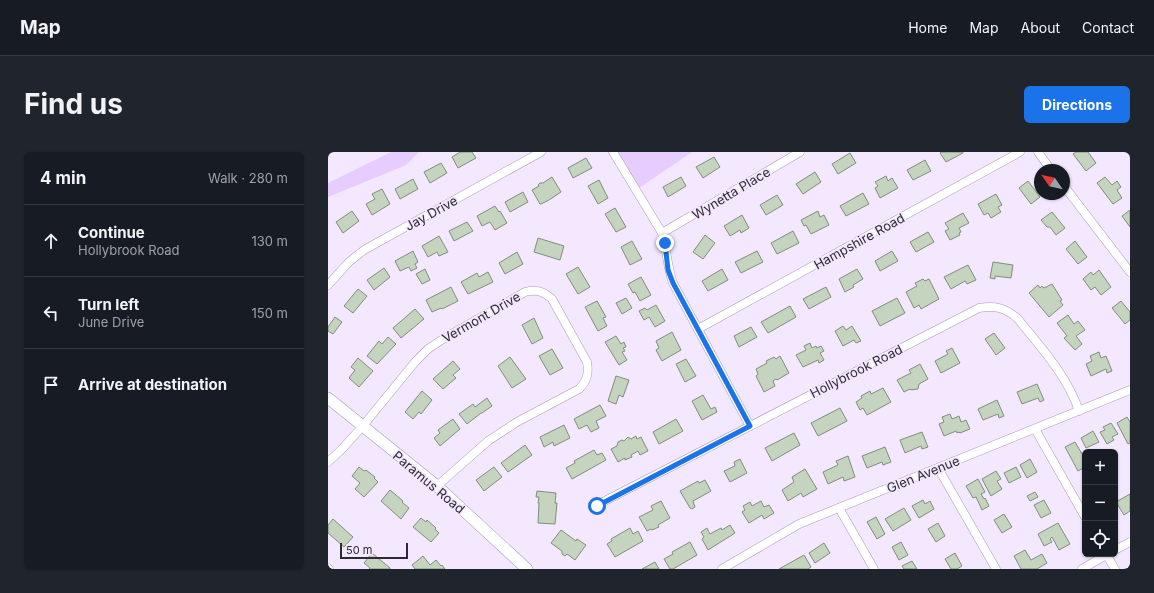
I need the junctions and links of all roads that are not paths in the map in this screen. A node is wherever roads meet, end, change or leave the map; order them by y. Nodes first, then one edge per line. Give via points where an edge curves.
1 (542, 152) edge
2 (614, 152) edge
3 (800, 152) edge
4 (1020, 152) edge
5 (1038, 152) edge
6 (1047, 164) edge
7 (1070, 194) edge
8 (662, 233) junction
9 (1130, 272) edge
10 (328, 285) edge
11 (698, 329) junction
12 (1130, 390) edge
13 (328, 398) edge
14 (1079, 411) junction
15 (750, 426) junction
16 (362, 427) junction
17 (1035, 429) junction
18 (328, 462) edge
19 (938, 468) junction
20 (437, 486) junction
21 (597, 506) dead end
22 (840, 508) junction
23 (1082, 512) edge
24 (1130, 542) edge
25 (1118, 548) edge
26 (1102, 557) edge
27 (1109, 557) edge
28 (527, 569) edge
29 (722, 569) edge
30 (874, 569) edge
31 (996, 569) edge
32 (1082, 569) edge
33 (1115, 569) edge

1 - 10 street, Jay Drive via 364,250
2 - 8 street
3 - 8 street, Wynetta Place
4 - 11 street, Hampshire Road
5 - 6 street
7 - 9 street
8 - 11 street via 668,270
11 - 15 street
12 - 14 street, Glen Avenue
13 - 16 main road, Paramus Road
14 - 15 street, Hollybrook Road via 1068,383 1018,319 1004,308 988,306 979,308
14 - 17 street, Glen Avenue
15 - 21 street, Hollybrook Road
16 - 18 street
16 - 20 main road, Paramus Road
16 - 20 street, Vermont Drive via 428,349 525,292 532,290 546,294 552,299 587,362 587,378 584,384 488,441
17 - 19 street, Glen Avenue
17 - 23 street
19 - 22 street, Glen Avenue
19 - 31 street
20 - 28 main road, Paramus Road
22 - 29 street, Glen Avenue via 799,524
22 - 30 street
24 - 25 street
26 - 32 street
27 - 33 street

